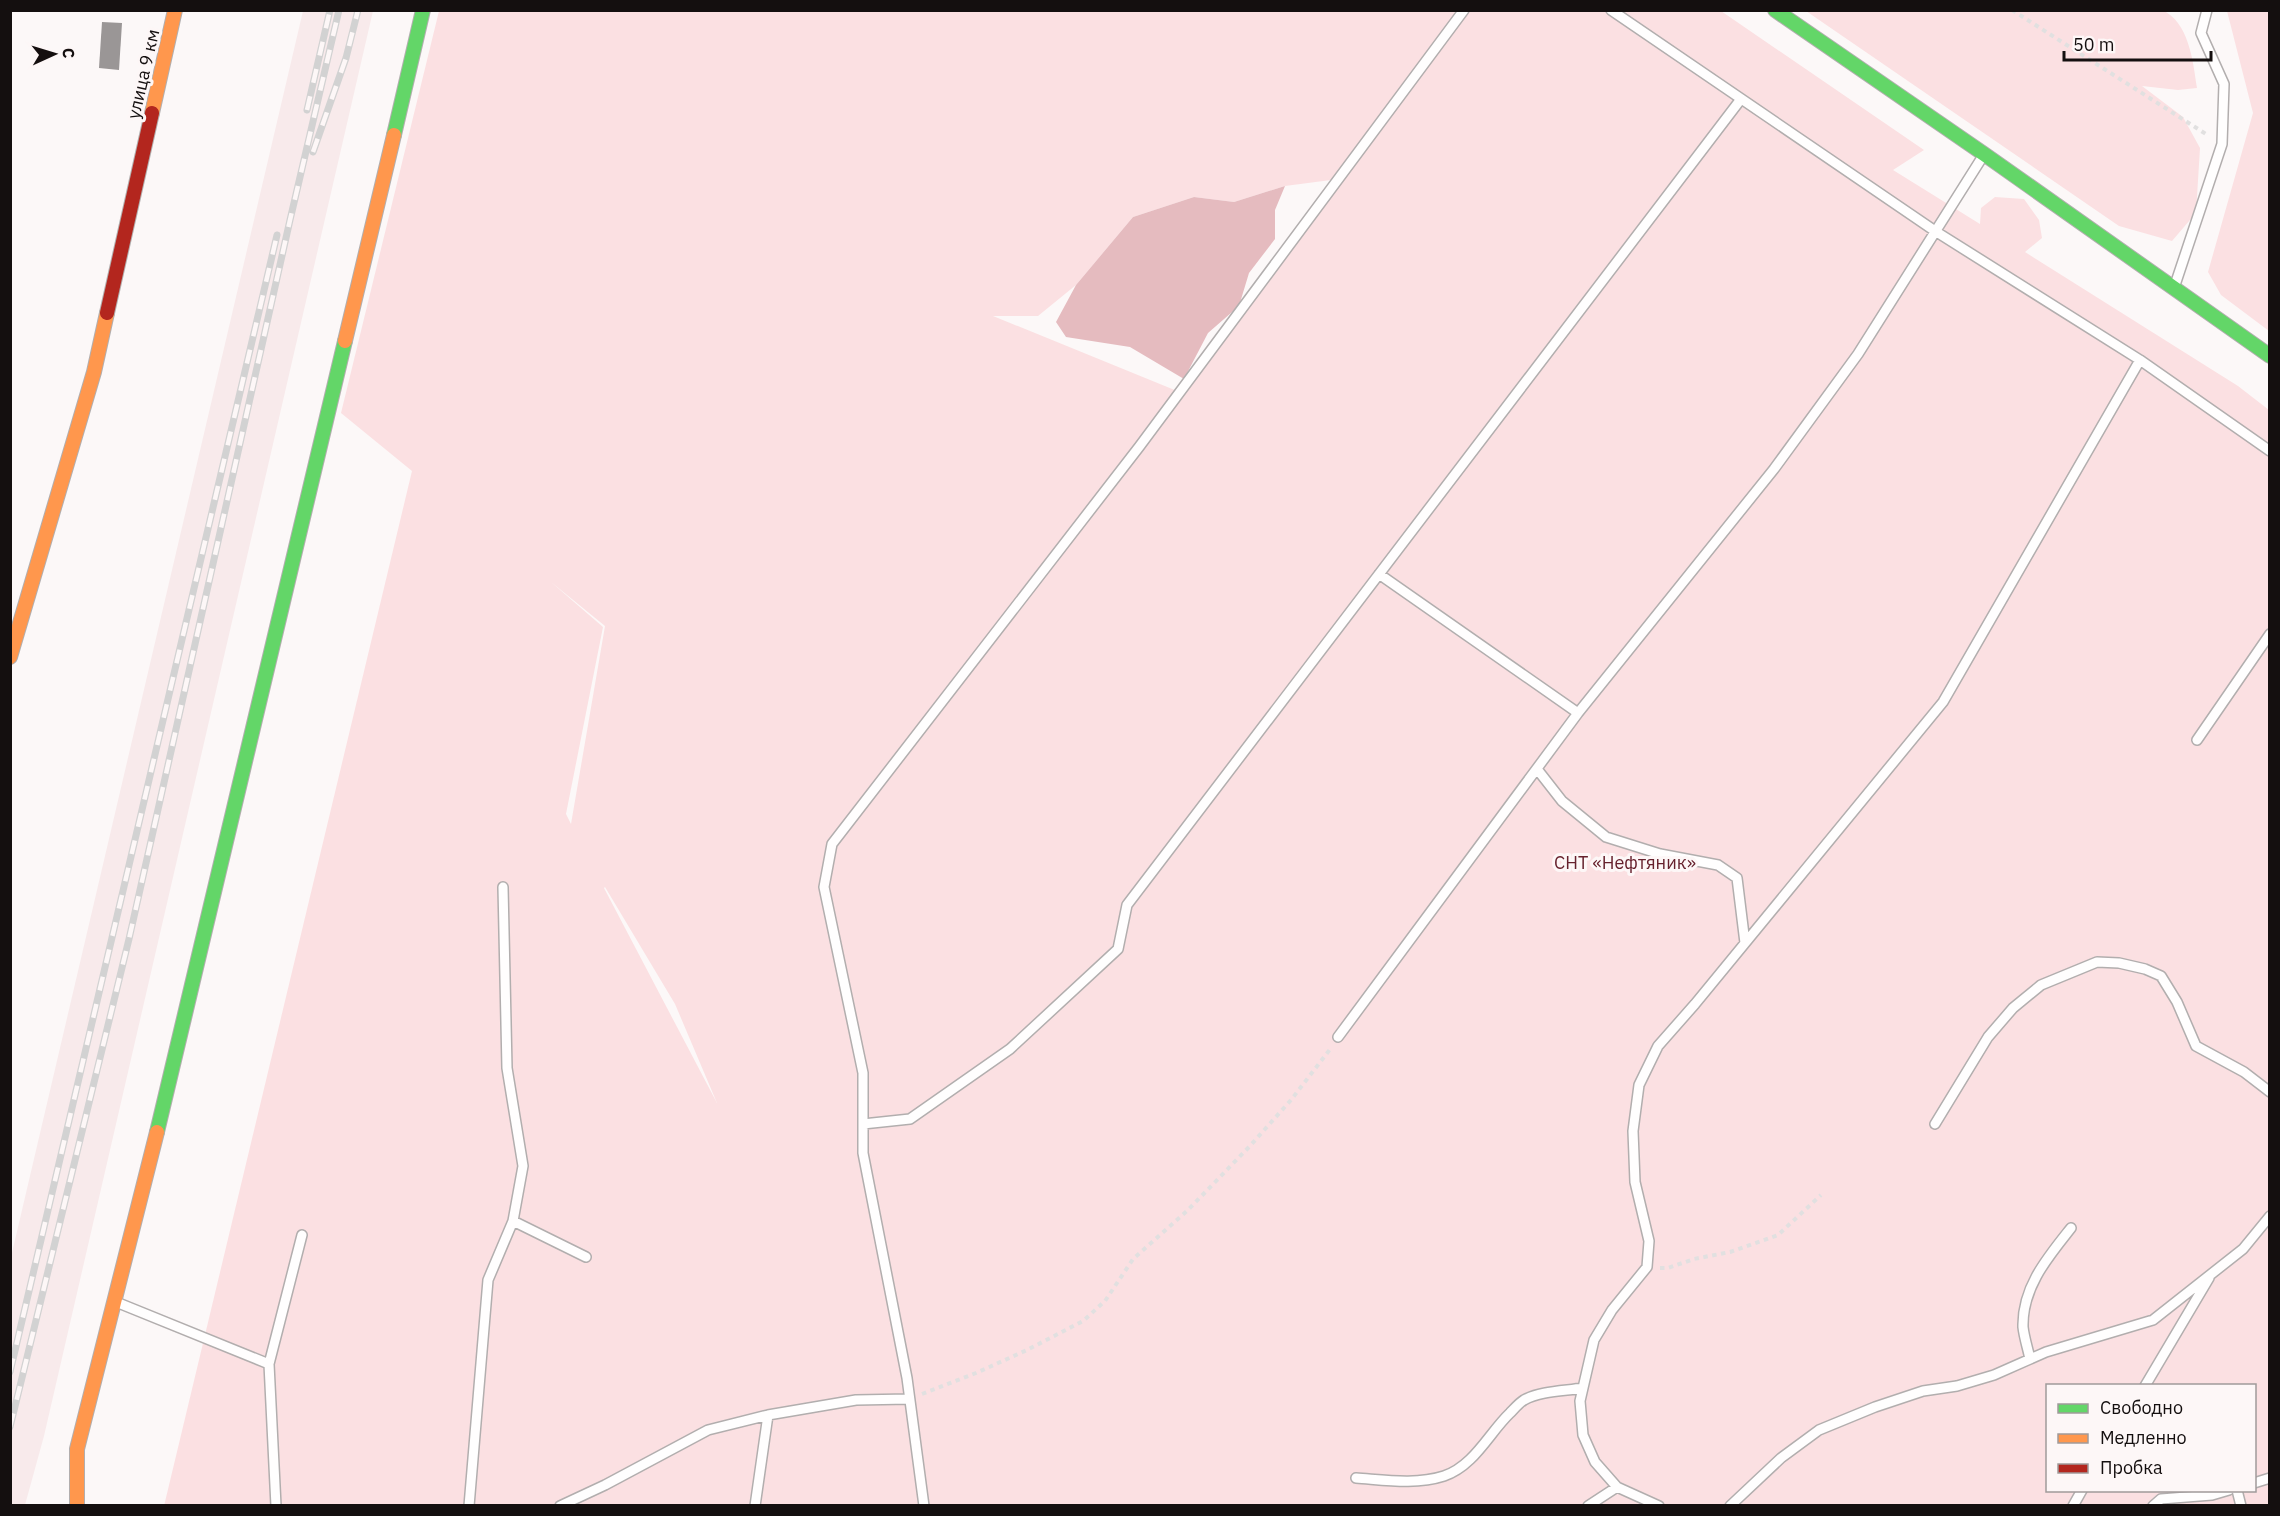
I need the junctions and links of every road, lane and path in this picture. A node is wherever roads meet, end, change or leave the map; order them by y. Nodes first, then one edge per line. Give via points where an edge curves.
1 (175, 10) edge
2 (423, 10) edge
3 (1464, 10) edge
4 (1611, 10) edge
5 (1775, 10) edge
6 (2012, 10) edge
7 (2207, 10) edge
8 (1741, 99) junction
9 (2223, 144) junction
10 (1984, 154) junction
11 (1935, 231) junction
12 (2175, 288) junction
13 (2270, 356) edge
14 (2140, 360) junction
15 (2270, 451) edge
16 (1379, 574) junction
17 (2270, 634) edge
18 (10, 657) edge
19 (1578, 713) junction
20 (2197, 740) dead end
21 (1537, 769) junction
22 (503, 887) dead end
23 (1745, 943) junction
24 (1338, 1037) joint
25 (2270, 1092) edge
26 (863, 1124) junction
27 (1935, 1124) dead end
28 (1821, 1195) dead end
29 (2270, 1216) edge
30 (513, 1221) junction
31 (2072, 1228) dead end
32 (302, 1235) dead end
33 (586, 1257) dead end
34 (1647, 1268) junction
35 (2212, 1274) junction
36 (114, 1302) junction
37 (2030, 1359) junction
38 (269, 1364) junction
39 (2146, 1384) edge
40 (1583, 1388) junction
41 (909, 1399) junction
42 (768, 1415) junction
43 (1356, 1478) dead end
44 (1617, 1487) junction
45 (2081, 1492) edge
46 (2225, 1492) edge
47 (77, 1506) edge
48 (276, 1506) edge
49 (469, 1506) edge
50 (560, 1506) edge
51 (755, 1506) edge
52 (924, 1506) edge
53 (1588, 1506) edge
54 (1659, 1506) edge
55 (1730, 1506) edge
56 (2073, 1506) edge
57 (2153, 1506) edge

1 - 18 street, улица 9 км via 94,372
2 - 36 street via 175,1062
3 - 26 lane via 1147,437 832,844 824,887 864,1072
4 - 8 lane
5 - 10 street
6 - 9 path
7 - 9 lane via 2201,33 2224,84
8 - 11 lane
8 - 16 lane
9 - 12 lane
10 - 11 lane
10 - 12 street
11 - 14 lane
11 - 19 lane via 1858,354 1774,469
12 - 13 street
14 - 15 lane
14 - 23 lane via 1943,702
16 - 19 lane
16 - 26 lane via 1127,905 1118,949 1010,1049 910,1119
17 - 20 lane
19 - 21 lane
21 - 23 lane via 1562,801 1606,837 1660,854 1718,865 1737,878
21 - 24 lane
22 - 30 lane via 507,1068 523,1166
23 - 34 lane via 1658,1046 1639,1085 1633,1131 1635,1182 1649,1241
24 - 41 path via 1284,1108 1187,1211 1133,1259 1105,1301 1083,1321 976,1373
25 - 27 lane via 2244,1072 2196,1046 2161,976 2119,963 2097,962 2041,985 2013,1008 1988,1037
26 - 41 lane via 863,1153
28 - 34 path via 1778,1235 1668,1268
29 - 35 lane via 2243,1249
30 - 33 lane
30 - 49 lane via 488,1280
31 - 37 lane via 2043,1263 2026,1299 2023,1327
32 - 38 lane
34 - 40 lane via 1612,1310 1594,1340
35 - 37 lane via 2153,1320
35 - 39 lane
36 - 38 lane
36 - 47 street via 77,1449
37 - 55 lane via 1994,1376 1923,1390 1819,1430 1781,1458
38 - 48 lane
40 - 43 lane via 1523,1400 1482,1447 1446,1475 1423,1481
40 - 44 lane via 1583,1435 1595,1462
41 - 42 lane via 856,1400
41 - 52 lane
42 - 50 lane via 708,1430
42 - 51 lane
44 - 53 lane
44 - 54 lane
45 - 56 lane
46 - 57 lane via 2161,1499

